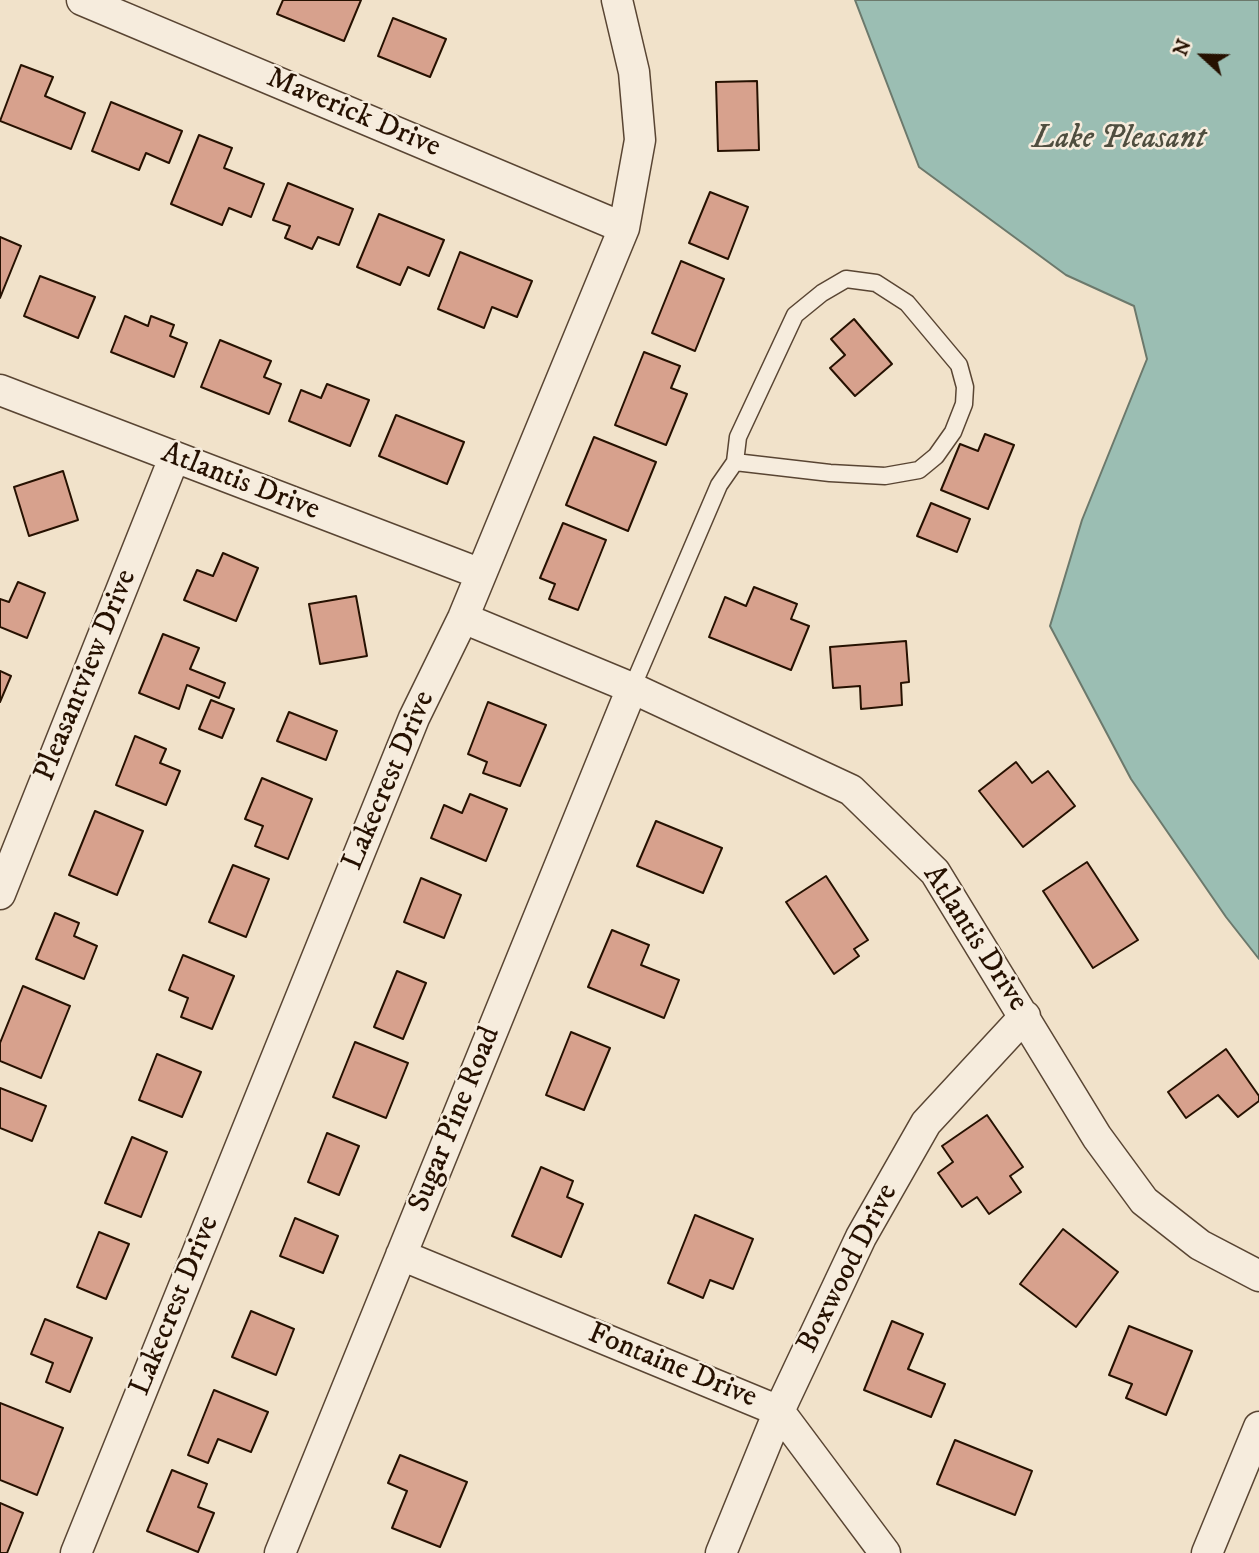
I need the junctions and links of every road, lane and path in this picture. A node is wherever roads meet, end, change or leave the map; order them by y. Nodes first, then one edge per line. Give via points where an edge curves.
1 (617, 0) edge
2 (89, 1) edge
3 (624, 228) junction
4 (0, 390) edge
5 (174, 458) junction
6 (735, 462) junction
7 (481, 574) junction
8 (463, 618) junction
9 (632, 688) junction
10 (0, 894) edge
11 (1025, 1016) junction
12 (401, 1255) junction
13 (1259, 1276) edge
14 (779, 1411) junction
15 (1259, 1427) edge
16 (76, 1553) edge
17 (280, 1553) edge
18 (721, 1553) edge
19 (884, 1553) edge
20 (1207, 1553) edge

1 - 3 street, Lakecrest Drive via 635,72 640,140
2 - 3 street, Maverick Drive
3 - 7 street, Lakecrest Drive
4 - 5 street, Atlantis Drive
5 - 7 street, Atlantis Drive
5 - 10 street, Pleasantview Drive
6 - 6 lane via 885,476 919,470 953,432 964,404 959,365 907,303 876,284 846,279 795,315 738,437
6 - 9 lane via 719,485
7 - 8 street, Lakecrest Drive
8 - 9 street, Atlantis Drive
8 - 16 street, Lakecrest Drive via 414,718
9 - 11 street, Atlantis Drive via 851,790 935,872
9 - 12 street, Sugar Pine Road
11 - 13 street, Atlantis Drive via 1097,1137 1144,1201 1200,1245
11 - 14 street, Boxwood Drive via 926,1123 861,1237
12 - 14 street, Fontaine Drive
12 - 17 street, Sugar Pine Road
14 - 18 street, Boxwood Drive
14 - 19 street, Fontaine Drive
15 - 20 street

